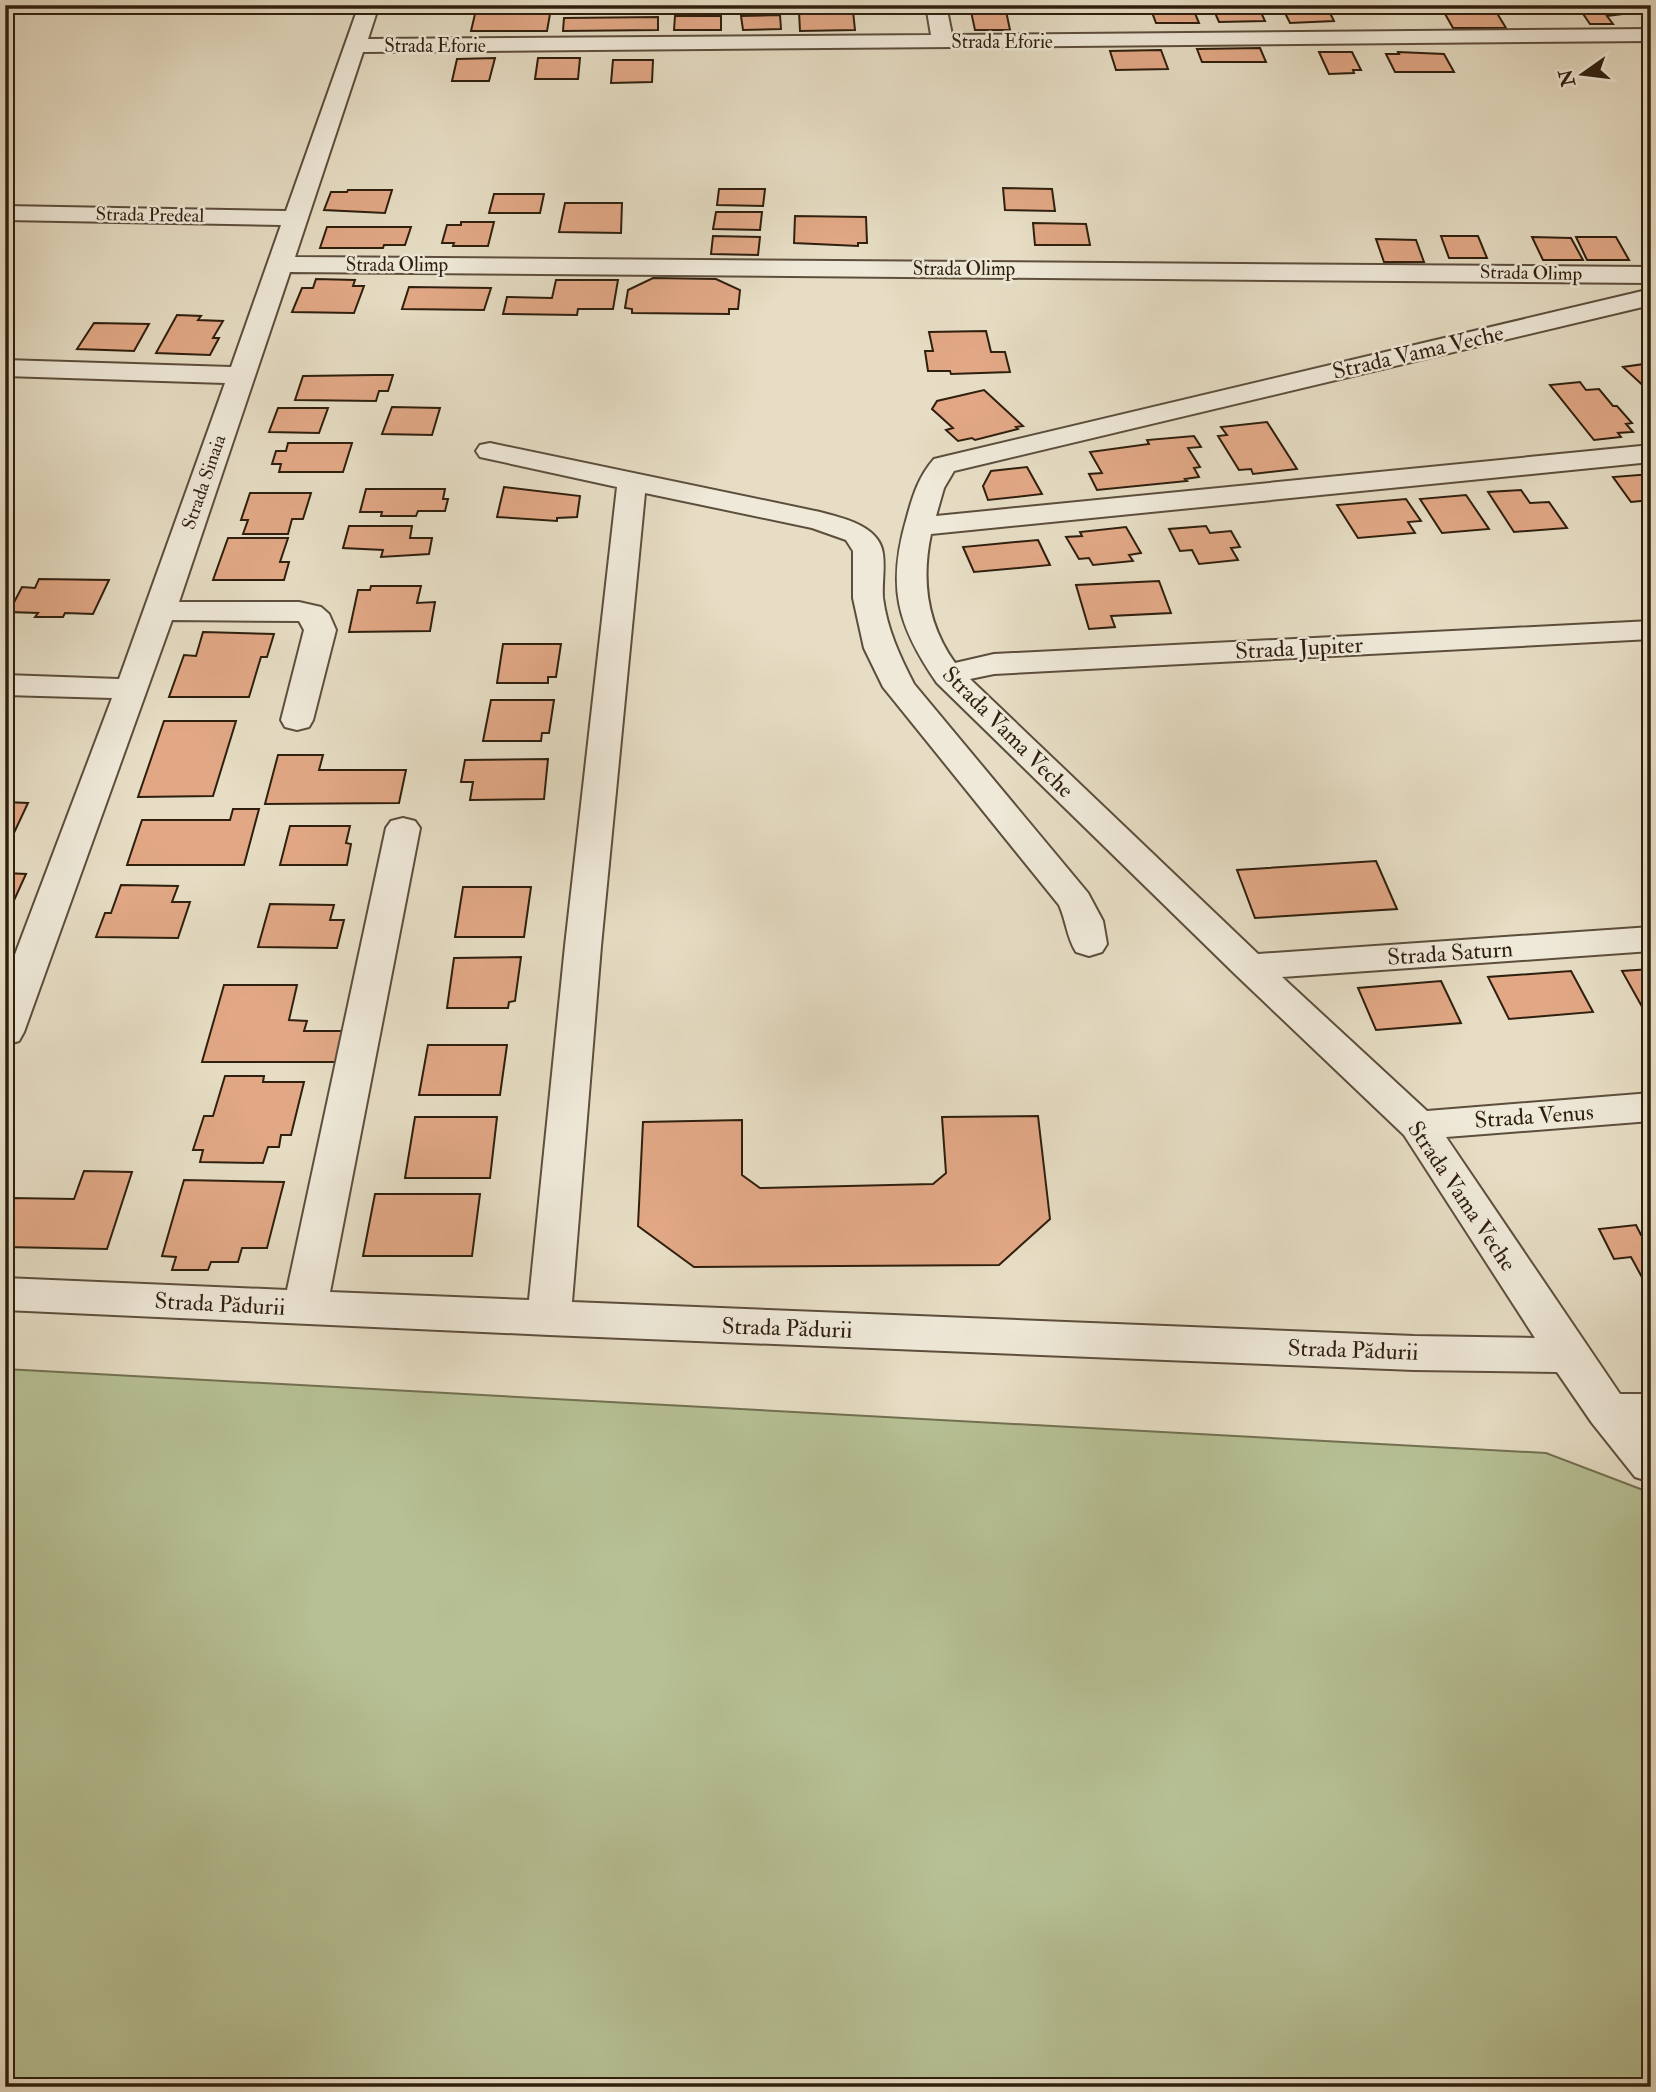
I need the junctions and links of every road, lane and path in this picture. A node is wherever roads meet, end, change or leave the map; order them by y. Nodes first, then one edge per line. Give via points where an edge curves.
1 (369, 5) edge
2 (936, 5) edge
3 (1651, 35) edge
4 (943, 42) junction
5 (354, 46) junction
6 (5, 213) edge
7 (294, 218) junction
8 (278, 264) junction
9 (1651, 275) edge
10 (1651, 297) edge
11 (5, 368) edge
12 (241, 375) junction
13 (490, 451) dead end
14 (1651, 453) edge
15 (632, 480) junction
16 (917, 527) junction
17 (160, 611) junction
18 (1651, 629) edge
19 (948, 676) junction
20 (5, 685) edge
21 (131, 689) junction
22 (297, 720) dead end
23 (403, 828) dead end
24 (1651, 939) edge
25 (1089, 944) dead end
26 (19, 956) edge
27 (1249, 967) junction
28 (5, 1032) edge
29 (1651, 1107) edge
30 (1418, 1125) junction
31 (5, 1294) edge
32 (305, 1308) junction
33 (549, 1318) junction
34 (1569, 1355) junction
35 (1629, 1411) edge
36 (1651, 1464) edge

1 - 5 street, Strada Sinaia
2 - 4 street
3 - 4 street, Strada Eforie
4 - 5 street, Strada Eforie
5 - 7 street, Strada Sinaia
6 - 7 street, Strada Predeal
7 - 8 street, Strada Sinaia
8 - 9 street, Strada Olimp
8 - 12 street, Strada Sinaia
10 - 16 street, Strada Vama Veche via 955,461 936,473
11 - 12 street
12 - 17 street, Strada Sinaia
13 - 15 street
14 - 16 street
15 - 25 street via 820,521 856,534 868,551 868,598 888,668 913,705 1075,901
15 - 33 street
16 - 19 street, Strada Vama Veche via 910,600 918,628
17 - 21 street, Strada Sinaia
17 - 22 street via 310,614 320,629
18 - 19 street, Strada Jupiter via 994,664
19 - 27 street, Strada Vama Veche
20 - 21 street
21 - 26 street, Strada Sinaia
23 - 32 street
24 - 27 street, Strada Saturn
26 - 28 street, Strada Sinaia
27 - 30 street, Strada Vama Veche
29 - 30 street, Strada Venus
30 - 34 street, Strada Vama Veche
31 - 32 street, Strada Pădurii
32 - 33 street, Strada Pădurii
33 - 34 street, Strada Pădurii via 1414,1353
34 - 35 street, Strada Vama Veche
35 - 36 street, Strada Vama Veche

